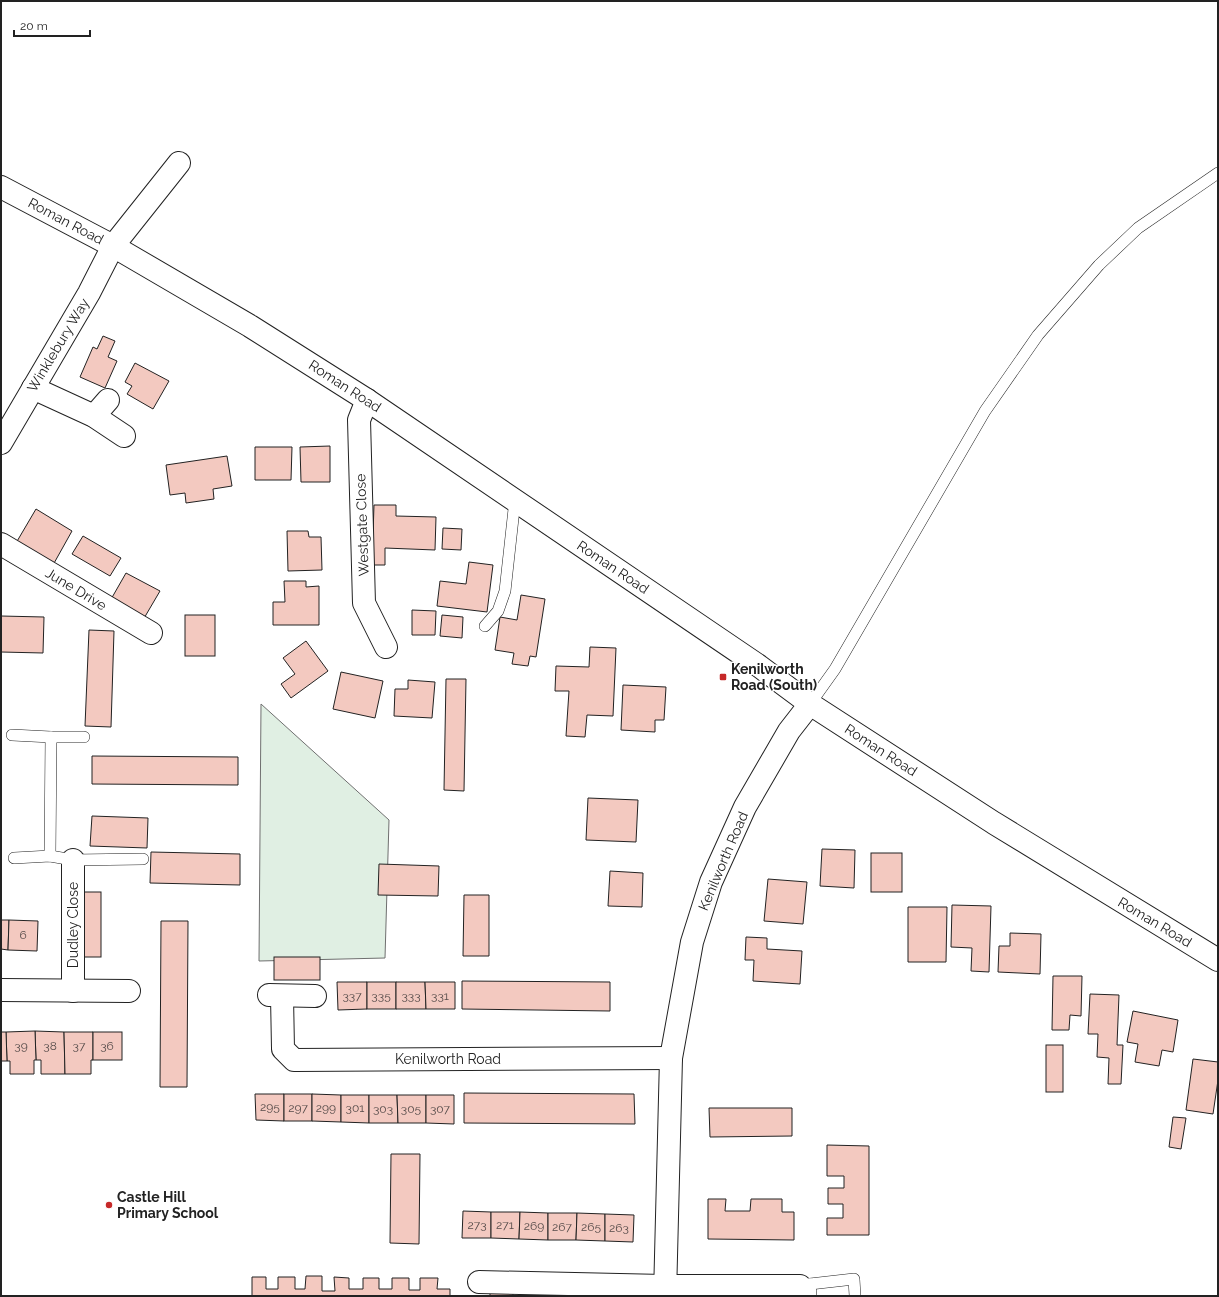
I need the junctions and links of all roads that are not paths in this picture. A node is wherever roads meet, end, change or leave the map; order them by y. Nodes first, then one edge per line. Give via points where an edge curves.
1 (179, 163) dead end
2 (1218, 173) edge
3 (1, 187) edge
4 (113, 246) junction
5 (33, 388) junction
6 (367, 400) junction
7 (124, 436) dead end
8 (1, 443) edge
9 (515, 500) junction
10 (1, 544) edge
11 (485, 626) dead end
12 (151, 633) dead end
13 (386, 647) dead end
14 (810, 704) junction
15 (12, 735) dead end
16 (52, 737) junction
17 (84, 737) dead end
18 (50, 856) junction
19 (14, 858) dead end
20 (143, 859) dead end
21 (73, 860) junction
22 (1218, 960) edge
23 (1, 990) edge
24 (73, 991) junction
25 (129, 991) dead end
26 (315, 996) dead end
27 (671, 1058) junction
28 (479, 1289) edge
29 (807, 1289) edge
30 (665, 1291) edge
31 (855, 1296) edge

1 - 4 street, Winklebury Way
2 - 14 lane via 1138,228 1099,265 1038,335 985,411 835,669
3 - 4 street, Roman Road
4 - 5 street, Winklebury Way via 89,293
4 - 6 street, Roman Road via 250,326
5 - 7 street via 101,408
5 - 8 street, Winklebury Way
6 - 9 street, Roman Road
6 - 13 street, Westgate Close via 359,420 364,603
9 - 11 lane via 505,591 498,611
9 - 14 street, Roman Road via 759,666
10 - 12 street, June Drive
14 - 22 street, Roman Road via 994,823
14 - 27 street, Kenilworth Road via 789,731 745,807 711,882 692,942
15 - 16 lane
16 - 17 lane
16 - 18 lane
18 - 19 lane
18 - 21 lane
20 - 21 lane
21 - 24 street, Dudley Close
23 - 24 street
24 - 25 street
26 - 27 street, Kenilworth Road via 275,996 283,1049 294,1060
27 - 30 street, Kenilworth Road
28 - 30 street
29 - 30 street
29 - 31 lane via 854,1279

